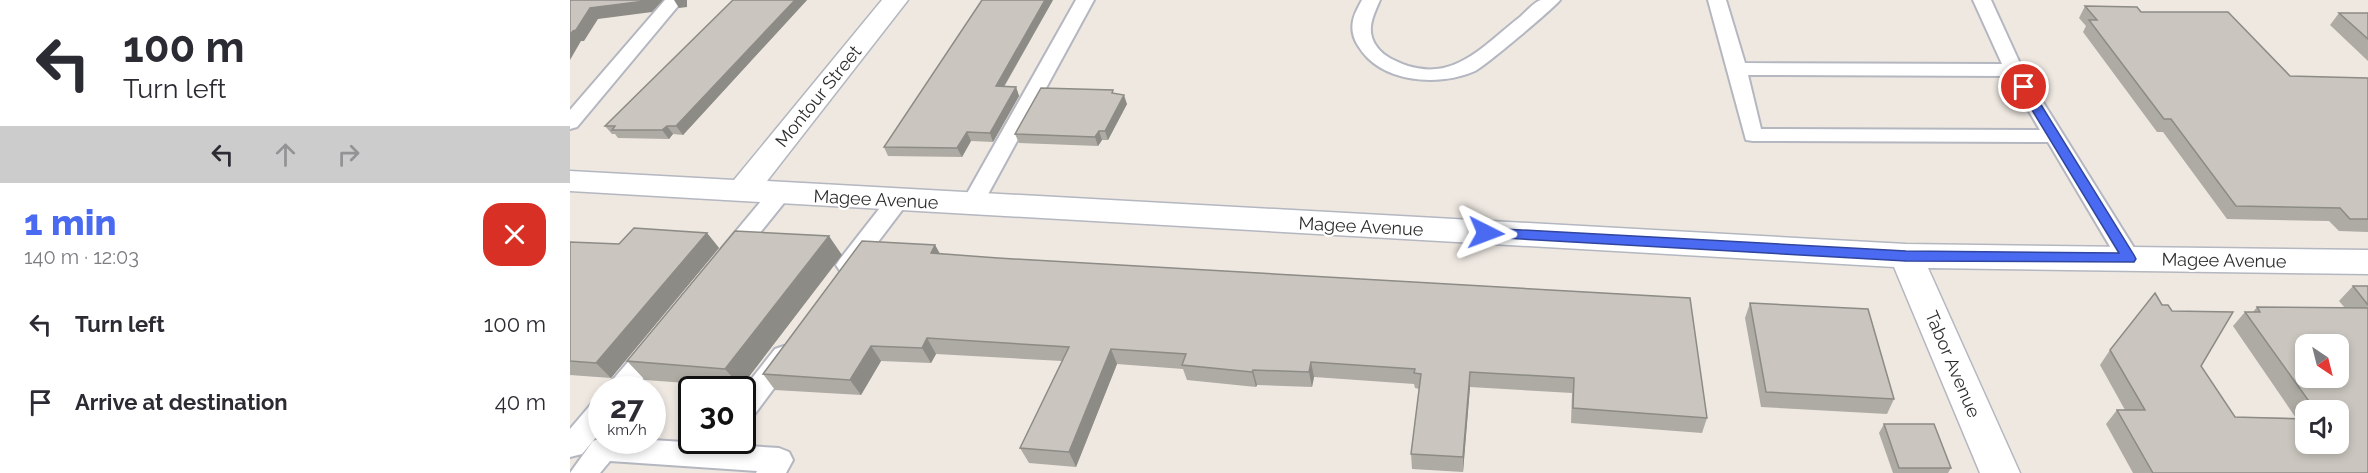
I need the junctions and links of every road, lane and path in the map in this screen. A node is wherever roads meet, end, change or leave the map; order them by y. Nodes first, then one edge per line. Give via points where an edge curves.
1 (674, 0) edge
2 (895, 0) edge
3 (1085, 0) edge
4 (1371, 0) edge
5 (1551, 0) edge
6 (1717, 0) edge
7 (1982, 0) edge
8 (1737, 69) junction
9 (2014, 70) junction
10 (570, 123) edge
11 (2054, 136) junction
12 (570, 181) edge
13 (742, 192) junction
14 (780, 194) junction
15 (898, 200) junction
16 (972, 204) junction
17 (1906, 256) junction
18 (2129, 259) junction
19 (2368, 262) edge
20 (720, 267) edge
21 (836, 283) edge
22 (668, 332) edge
23 (798, 336) edge
24 (631, 376) edge
25 (756, 392) edge
26 (588, 426) edge
27 (571, 446) edge
28 (588, 448) edge
29 (599, 454) edge
30 (746, 454) edge
31 (584, 473) edge
32 (770, 473) edge
33 (2000, 473) edge

1 - 10 lane
2 - 13 street, Montour Street
3 - 16 lane
4 - 5 lane via 1362,13 1360,32 1369,50 1392,68 1430,75 1468,67
6 - 8 lane
7 - 9 lane
8 - 9 lane
8 - 11 lane via 1753,135
9 - 11 lane
11 - 18 lane
12 - 13 street, Magee Avenue
13 - 14 street, Magee Avenue
14 - 15 street, Magee Avenue
14 - 20 lane
15 - 16 street, Magee Avenue
15 - 21 lane
16 - 17 street, Magee Avenue
17 - 18 street, Magee Avenue
17 - 33 street, Tabor Avenue
18 - 19 street, Magee Avenue
22 - 24 lane
23 - 25 lane
26 - 27 lane
27 - 28 lane
29 - 31 lane
30 - 32 lane via 779,460

